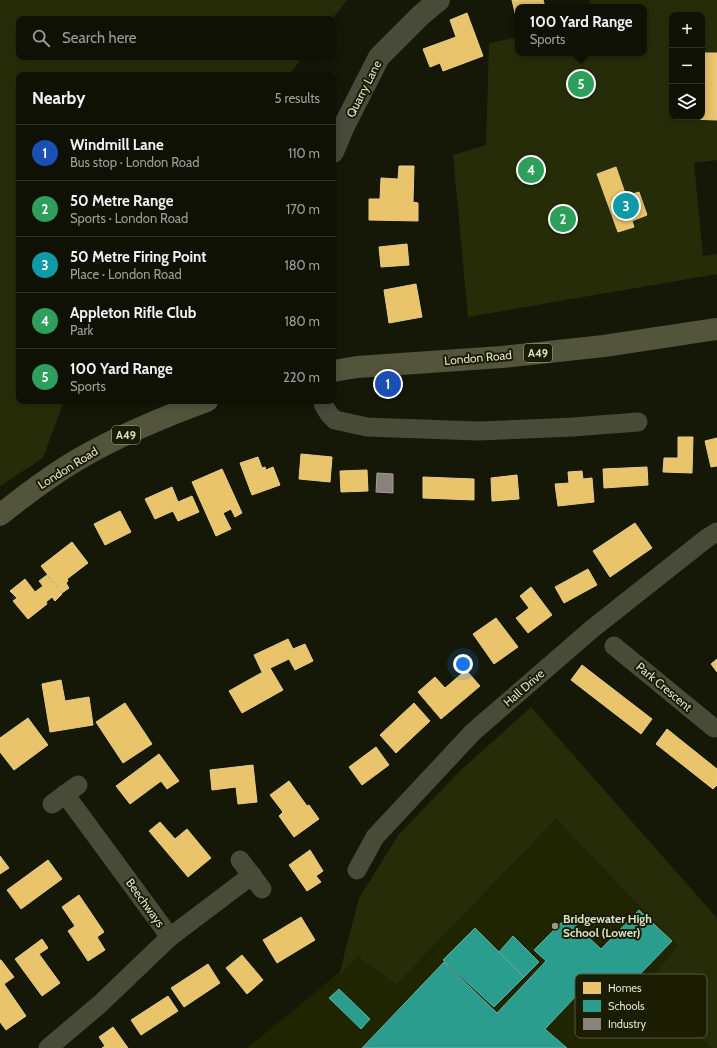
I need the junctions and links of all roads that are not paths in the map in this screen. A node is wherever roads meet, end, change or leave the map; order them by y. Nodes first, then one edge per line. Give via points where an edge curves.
1 (440, 0) edge
2 (336, 145) edge
3 (717, 329) edge
4 (336, 370) edge
5 (199, 404) edge
6 (324, 404) edge
7 (638, 422) dead end
8 (0, 515) edge
9 (717, 532) edge
10 (614, 646) dead end
11 (716, 728) edge
12 (65, 794) dead end
13 (240, 860) dead end
14 (357, 870) dead end
15 (170, 936) junction
16 (48, 1048) edge

1 - 2 street, Quarry Lane via 421,15 379,57
3 - 4 highway, London Road / A49 via 604,346
5 - 8 highway, London Road / A49 via 138,429 77,460
6 - 7 street via 328,414 335,420 367,427 478,431
9 - 14 street, Hall Drive via 592,629 473,732 375,837
10 - 11 street, Park Crescent
12 - 15 street, Beechways
13 - 15 street via 257,882
15 - 16 street, Beechways via 100,1004

